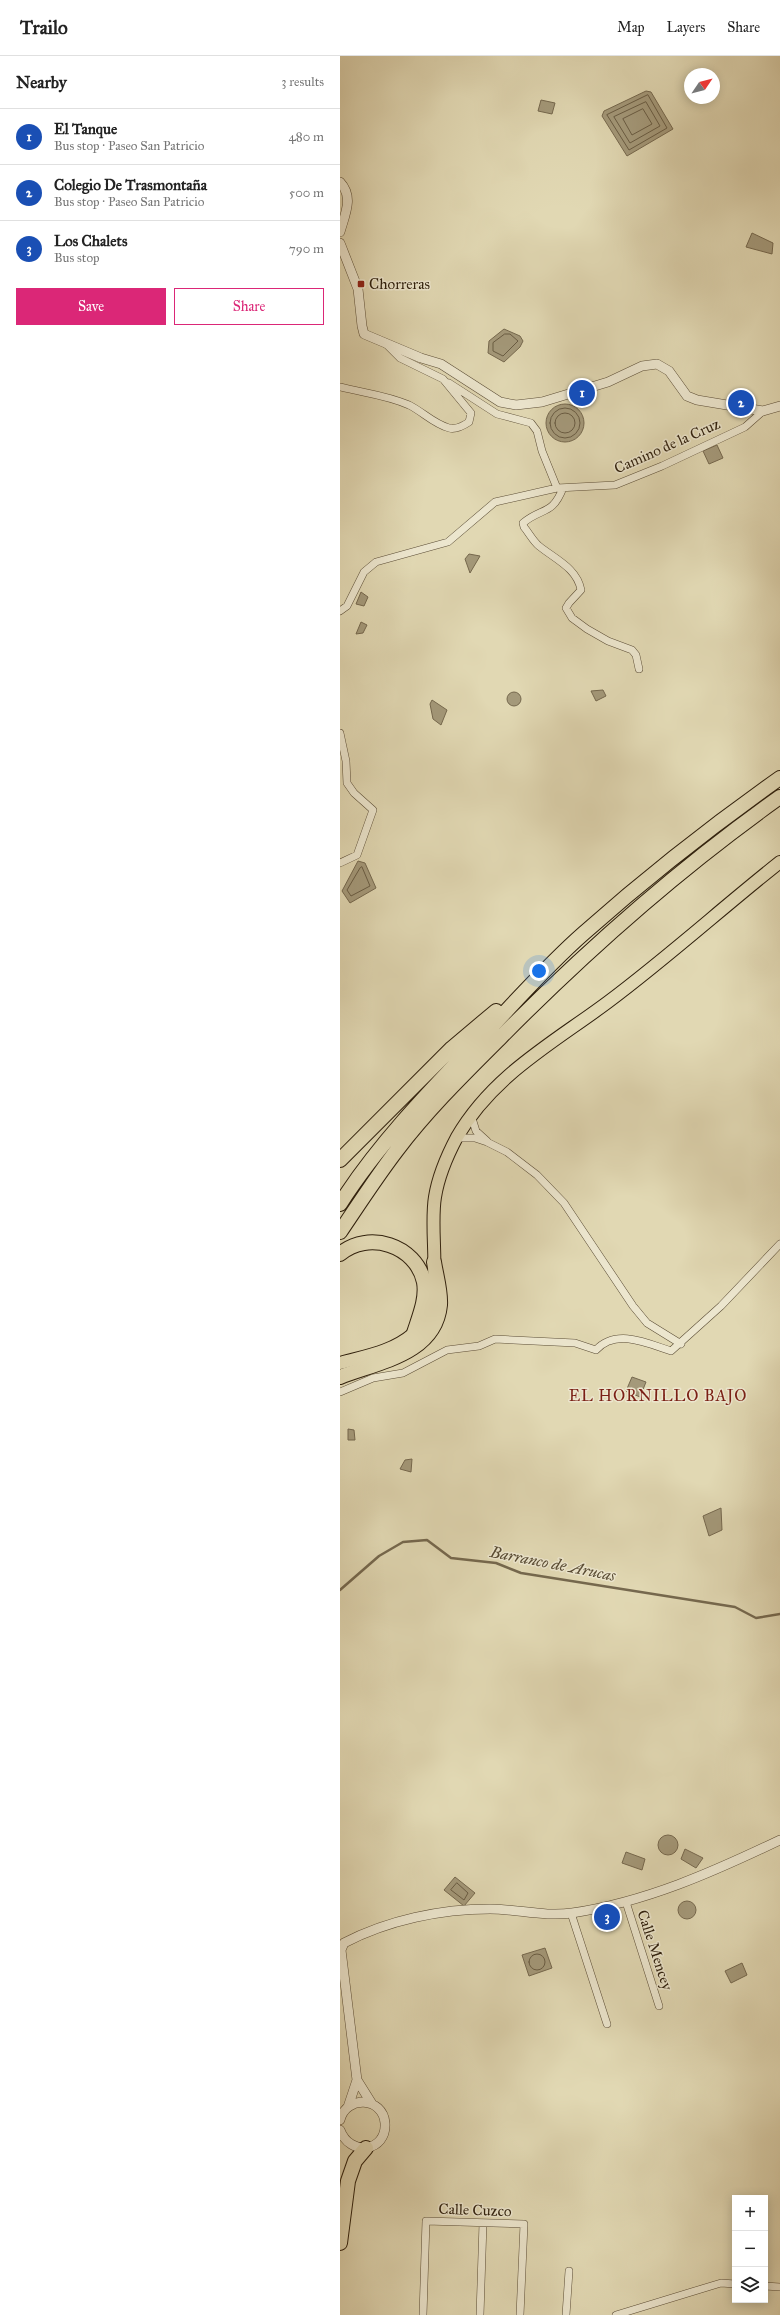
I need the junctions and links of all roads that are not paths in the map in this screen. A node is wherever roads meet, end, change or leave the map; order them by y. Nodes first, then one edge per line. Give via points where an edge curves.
1 (340, 182) edge
2 (340, 232) edge
3 (340, 243) edge
4 (387, 345) junction
5 (443, 378) junction
6 (340, 387) edge
7 (780, 406) edge
8 (763, 411) junction
9 (560, 488) junction
10 (340, 611) edge
11 (639, 669) dead end
12 (340, 733) edge
13 (780, 778) edge
14 (780, 797) edge
15 (780, 862) edge
16 (340, 863) edge
17 (557, 958) junction
18 (471, 1115) junction
19 (456, 1138) junction
20 (487, 1142) junction
21 (340, 1160) edge
22 (340, 1204) edge
23 (340, 1232) edge
24 (780, 1244) edge
25 (340, 1254) edge
26 (434, 1262) junction
27 (414, 1333) junction
28 (681, 1344) junction
29 (340, 1363) edge
30 (340, 1377) edge
31 (340, 1392) edge
32 (780, 1840) edge
33 (626, 1902) junction
34 (571, 1913) junction
35 (659, 2006) dead end
36 (607, 2024) dead end
37 (358, 2080) junction
38 (372, 2104) junction
39 (348, 2107) junction
40 (340, 2120) edge
41 (340, 2130) edge
42 (366, 2148) junction
43 (483, 2223) junction
44 (340, 2243) edge
45 (569, 2271) dead end
46 (732, 2284) edge
47 (768, 2286) edge
48 (780, 2287) edge
49 (423, 2315) edge
50 (480, 2315) edge
51 (520, 2315) edge
52 (566, 2315) edge
53 (616, 2315) edge

1 - 2 street via 348,193 348,203
3 - 4 street via 357,285 364,334
4 - 5 street via 400,358
4 - 8 street via 441,364 500,402 516,405 542,402 608,382 642,366 657,364 669,371 687,396
5 - 6 street via 471,413 469,422 462,427 451,429 441,425 410,406 384,395
5 - 9 street via 497,414 531,423 537,431 542,451
7 - 8 street, Camino de la Cruz
8 - 9 street, Camino de la Cruz via 745,427 615,485
9 - 10 street, Camino de la Cruz via 495,502 448,542 376,562 364,572 347,606
9 - 11 street via 552,507 528,519 523,523 524,527 539,545 562,561 580,581 581,590 566,608 572,618 608,641 632,650 636,655
12 - 16 street via 346,761 347,783 372,810 357,855
13 - 17 highway via 729,814
14 - 23 highway via 682,871 528,1009 458,1081 398,1149
15 - 18 main road via 608,1002 526,1059 497,1084
17 - 21 highway via 452,1048
17 - 22 highway via 431,1090 362,1169
18 - 19 main road
18 - 20 street via 476,1131
19 - 20 street via 475,1138
19 - 26 main road via 435,1196
20 - 28 street via 507,1152 548,1186 564,1203 633,1306 648,1323
24 - 28 street via 722,1306
25 - 27 highway via 356,1245 368,1242 381,1243 392,1245 412,1260 424,1282 424,1296
26 - 27 main road via 433,1292 428,1314
26 - 30 highway via 440,1303 438,1314 426,1337 402,1355
27 - 29 main road via 381,1352
28 - 31 street via 671,1351 644,1341 614,1338 604,1341 596,1350 575,1343 495,1339 479,1346 447,1350 403,1373 374,1378
32 - 33 street via 680,1886
33 - 34 street
33 - 35 street, Calle Mencey
34 - 36 street
34 - 37 street via 490,1909 431,1914 389,1924 344,1944 341,1950
37 - 38 street
37 - 39 street
38 - 39 street via 359,2102
38 - 42 street via 383,2114 385,2128 379,2141
39 - 40 street
41 - 42 street via 347,2142 353,2146
42 - 44 highway via 355,2161 348,2181
43 - 49 street, Calle Cuzco via 426,2221
43 - 50 street
43 - 51 street, Calle Cuzco via 524,2224
45 - 52 street
46 - 53 street via 721,2283
47 - 48 street

